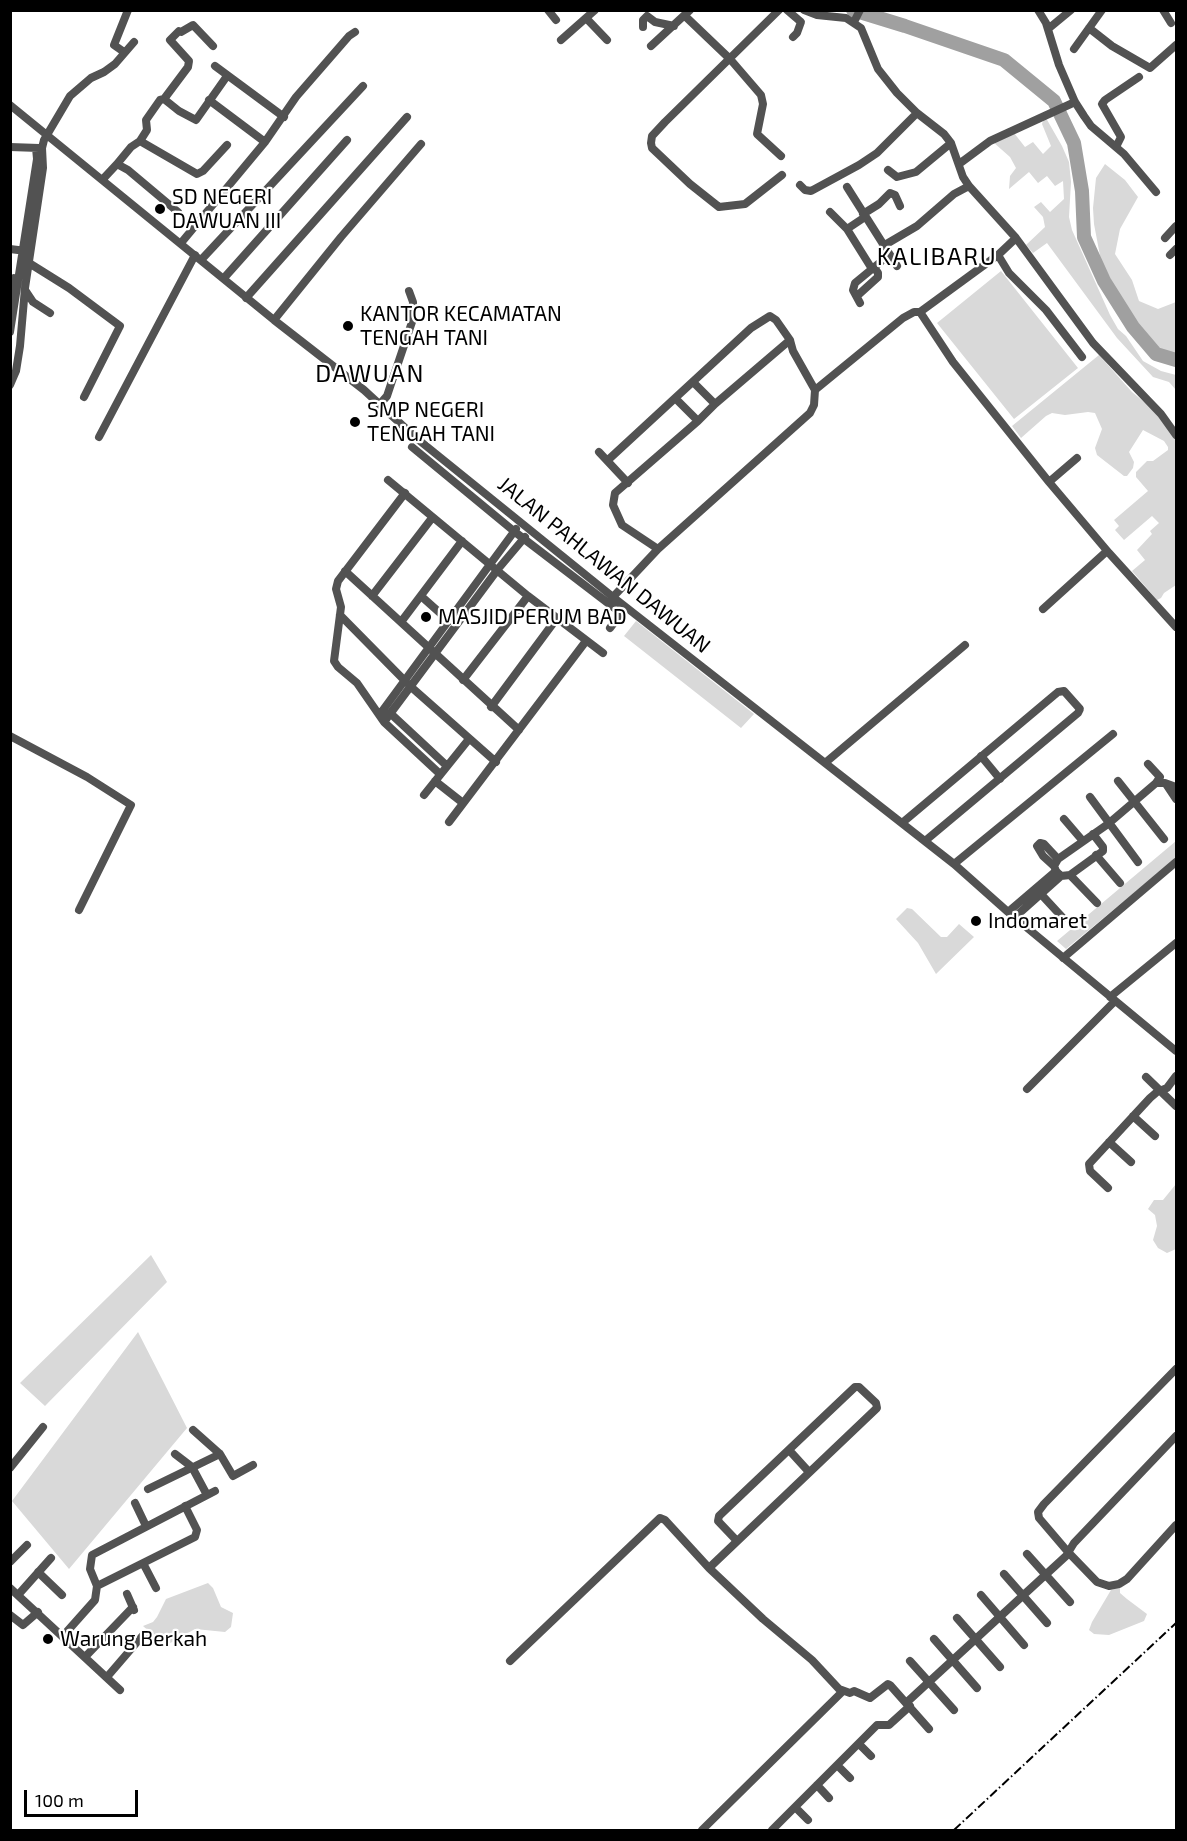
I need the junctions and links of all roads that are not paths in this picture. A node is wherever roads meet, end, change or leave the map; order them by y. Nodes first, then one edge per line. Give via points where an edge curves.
1 (128, 10) edge
2 (548, 10) edge
3 (595, 10) edge
4 (780, 10) edge
5 (787, 10) edge
6 (804, 10) edge
7 (1038, 10) edge
8 (1071, 10) edge
9 (1102, 10) edge
10 (1163, 10) edge
11 (687, 13) edge
12 (856, 16) edge
13 (586, 18) junction
14 (556, 20) dead end
15 (1171, 22) dead end
16 (674, 26) junction
17 (643, 27) dead end
18 (1089, 28) junction
19 (1048, 29) junction
20 (355, 32) dead end
21 (793, 37) dead end
22 (561, 40) dead end
23 (607, 40) dead end
24 (134, 42) dead end
25 (1176, 45) edge
26 (213, 46) dead end
27 (651, 46) dead end
28 (1074, 49) dead end
29 (124, 52) junction
30 (730, 59) junction
31 (215, 66) dead end
32 (227, 76) junction
33 (1139, 77) dead end
34 (363, 86) dead end
35 (164, 99) junction
36 (209, 100) junction
37 (1075, 102) junction
38 (10, 105) edge
39 (917, 113) junction
40 (284, 117) junction
41 (407, 117) dead end
42 (347, 140) dead end
43 (140, 141) junction
44 (266, 142) junction
45 (951, 143) junction
46 (41, 144) junction
47 (421, 144) dead end
48 (227, 145) dead end
49 (10, 147) edge
50 (1116, 147) junction
51 (781, 156) dead end
52 (117, 164) junction
53 (959, 164) junction
54 (888, 170) dead end
55 (782, 175) dead end
56 (103, 179) junction
57 (800, 185) dead end
58 (969, 186) junction
59 (847, 187) dead end
60 (1156, 192) dead end
61 (900, 206) dead end
62 (178, 212) dead end
63 (830, 212) dead end
64 (864, 215) junction
65 (1176, 226) edge
66 (847, 229) junction
67 (1016, 238) junction
68 (1165, 238) dead end
69 (181, 243) junction
70 (883, 246) junction
71 (10, 249) edge
72 (26, 251) junction
73 (889, 255) junction
74 (998, 255) junction
75 (195, 258) junction
76 (29, 263) junction
77 (897, 266) dead end
78 (873, 268) junction
79 (14, 278) edge
80 (224, 278) junction
81 (25, 288) junction
82 (10, 291) edge
83 (409, 291) dead end
84 (246, 298) junction
85 (858, 300) dead end
86 (920, 312) junction
87 (50, 313) dead end
88 (274, 320) junction
89 (10, 332) edge
90 (790, 340) junction
91 (1082, 357) dead end
92 (693, 382) junction
93 (10, 386) edge
94 (815, 390) junction
95 (84, 397) dead end
96 (675, 398) junction
97 (380, 404) junction
98 (715, 404) junction
99 (698, 420) junction
100 (1176, 435) edge
101 (99, 437) dead end
102 (411, 447) dead end
103 (599, 452) dead end
104 (1077, 458) dead end
105 (608, 460) junction
106 (388, 480) dead end
107 (1048, 482) junction
108 (628, 483) junction
109 (405, 493) junction
110 (432, 518) junction
111 (521, 523) junction
112 (529, 530) junction
113 (514, 532) junction
114 (523, 539) junction
115 (462, 541) junction
116 (658, 549) junction
117 (1107, 551) junction
118 (494, 567) junction
119 (345, 571) junction
120 (372, 596) junction
121 (421, 596) junction
122 (528, 596) junction
123 (613, 597) junction
124 (1043, 609) dead end
125 (340, 615) junction
126 (557, 618) junction
127 (449, 621) junction
128 (401, 622) junction
129 (1176, 627) edge
130 (610, 628) dead end
131 (586, 641) junction
132 (965, 645) dead end
133 (431, 652) junction
134 (603, 653) dead end
135 (463, 680) junction
136 (407, 683) junction
137 (491, 707) junction
138 (390, 713) junction
139 (382, 718) junction
140 (519, 730) junction
141 (1113, 734) dead end
142 (10, 736) edge
143 (469, 739) junction
144 (981, 756) junction
145 (496, 762) junction
146 (825, 763) junction
147 (1148, 764) dead end
148 (447, 766) junction
149 (438, 778) junction
150 (1000, 778) junction
151 (1118, 781) dead end
152 (1161, 783) junction
153 (1176, 787) edge
154 (424, 795) dead end
155 (1090, 797) dead end
156 (1176, 799) edge
157 (1134, 801) junction
158 (463, 803) junction
159 (1064, 819) dead end
160 (449, 822) dead end
161 (902, 823) junction
162 (1108, 824) junction
163 (1093, 834) junction
164 (1164, 839) dead end
165 (1082, 840) junction
166 (925, 841) junction
167 (1096, 855) junction
168 (1138, 862) dead end
169 (1176, 862) edge
170 (954, 864) junction
171 (1057, 868) junction
172 (1070, 875) junction
173 (1120, 883) dead end
174 (1038, 891) junction
175 (1097, 903) dead end
176 (79, 910) dead end
177 (1011, 915) junction
178 (1063, 918) dead end
179 (1176, 943) edge
180 (1063, 958) junction
181 (1113, 999) junction
182 (1176, 1051) edge
183 (1176, 1076) edge
184 (1146, 1077) dead end
185 (1027, 1089) dead end
186 (1162, 1091) junction
187 (1176, 1106) edge
188 (1133, 1116) junction
189 (1155, 1136) dead end
190 (1109, 1142) junction
191 (1131, 1162) dead end
192 (1108, 1188) dead end
193 (1176, 1369) edge
194 (43, 1427) dead end
195 (193, 1430) dead end
196 (1176, 1436) edge
197 (789, 1450) junction
198 (175, 1454) dead end
199 (220, 1454) junction
200 (253, 1465) dead end
201 (192, 1467) junction
202 (10, 1468) edge
203 (809, 1472) junction
204 (148, 1489) dead end
205 (135, 1503) dead end
206 (185, 1506) junction
207 (1176, 1525) edge
208 (146, 1526) junction
209 (737, 1541) junction
210 (27, 1545) dead end
211 (1068, 1552) junction
212 (1027, 1554) dead end
213 (51, 1558) dead end
214 (10, 1562) edge
215 (143, 1563) junction
216 (709, 1568) junction
217 (38, 1572) junction
218 (1004, 1574) dead end
219 (1046, 1574) junction
220 (97, 1586) junction
221 (10, 1588) edge
222 (156, 1588) dead end
223 (18, 1594) junction
224 (127, 1594) dead end
225 (62, 1595) dead end
226 (981, 1595) dead end
227 (1023, 1595) junction
228 (1070, 1602) dead end
229 (38, 1612) junction
230 (1000, 1617) junction
231 (957, 1618) dead end
232 (12, 1619) edge
233 (1047, 1623) dead end
234 (144, 1634) dead end
235 (63, 1636) junction
236 (934, 1639) dead end
237 (976, 1639) junction
238 (1024, 1645) dead end
239 (85, 1657) junction
240 (952, 1660) junction
241 (510, 1661) dead end
242 (910, 1661) dead end
243 (1000, 1667) dead end
244 (106, 1677) junction
245 (929, 1682) junction
246 (977, 1688) dead end
247 (120, 1690) dead end
248 (843, 1691) junction
249 (908, 1705) junction
250 (954, 1710) dead end
251 (929, 1729) dead end
252 (859, 1743) junction
253 (871, 1756) dead end
254 (837, 1765) junction
255 (850, 1778) dead end
256 (817, 1785) junction
257 (829, 1798) dead end
258 (795, 1807) junction
259 (808, 1820) dead end
260 (775, 1829) edge
261 (702, 1830) edge

1 - 29 street via 114,45
2 - 14 street
3 - 13 street
4 - 30 street
5 - 21 street via 801,22
6 - 12 street via 818,15
7 - 19 street
8 - 19 street
9 - 18 street
10 - 15 street
11 - 16 street
11 - 30 street
12 - 39 street via 878,69
13 - 22 street
13 - 23 street
16 - 17 street via 655,22 647,15
16 - 27 street
18 - 25 street via 1150,68
18 - 28 street
19 - 37 street
20 - 40 street
24 - 29 street
26 - 35 street via 193,26 179,31 170,40 189,64
29 - 46 street via 115,64 70,96
30 - 51 street via 762,99 757,134
30 - 55 street via 652,136 652,148 719,207 745,204
31 - 32 street
32 - 36 street
32 - 40 street
33 - 50 street via 1102,104 1121,137
34 - 75 street
35 - 36 street via 196,120
35 - 43 street via 146,120 147,130
36 - 44 street
37 - 50 street via 1091,126
37 - 53 street via 990,141
38 - 46 street, JALAN PAHLAWAN DAWUAN
39 - 45 street
39 - 57 street via 877,153 858,165 811,191
40 - 44 street
41 - 84 street
42 - 80 street
43 - 48 street via 197,174
43 - 52 street
44 - 69 street
45 - 53 street
45 - 54 street via 916,172 897,177
46 - 49 street
46 - 56 street, JALAN PAHLAWAN DAWUAN
46 - 72 street
47 - 88 street
50 - 60 street
52 - 56 street
52 - 62 street
53 - 58 street
56 - 69 street, JALAN PAHLAWAN DAWUAN
58 - 67 street
58 - 70 street via 917,226
59 - 64 street
61 - 64 street via 890,193
63 - 66 street
64 - 66 street
64 - 70 street
65 - 68 street
66 - 78 street
67 - 74 street
67 - 100 street via 1093,343
69 - 75 street, JALAN PAHLAWAN DAWUAN
70 - 73 street
71 - 72 street
72 - 76 street
72 - 79 street
73 - 77 street
73 - 78 street
74 - 86 street
74 - 91 street
75 - 80 street, JALAN PAHLAWAN DAWUAN
75 - 101 street
76 - 81 street
76 - 95 street via 120,326
78 - 85 street via 878,277
79 - 82 street
79 - 89 street
80 - 84 street, JALAN PAHLAWAN DAWUAN
81 - 87 street via 33,302
81 - 93 street via 20,346
83 - 97 street via 412,322 387,396
84 - 88 street, JALAN PAHLAWAN DAWUAN
86 - 94 street via 903,318
86 - 107 street via 953,362
88 - 97 street, JALAN PAHLAWAN DAWUAN
90 - 92 street via 770,316 751,328
90 - 94 street
90 - 98 street
92 - 96 street
92 - 98 street
94 - 116 street via 814,405 806,418
96 - 99 street
96 - 105 street
97 - 111 street, JALAN PAHLAWAN DAWUAN
98 - 99 street
99 - 108 street
102 - 113 street
103 - 105 street
104 - 107 street
105 - 108 street
106 - 109 street
107 - 117 street
108 - 116 street via 612,501 616,515 627,529
109 - 110 street
109 - 119 street
110 - 115 street
110 - 120 street
111 - 112 street, JALAN PAHLAWAN DAWUAN
111 - 113 street
112 - 114 street
112 - 123 street, JALAN PAHLAWAN DAWUAN
113 - 114 street
113 - 118 street
114 - 118 street
114 - 130 street via 617,610 620,616
115 - 118 street
115 - 121 street
116 - 123 street
117 - 124 street
117 - 129 street
118 - 122 street
118 - 127 street
118 - 133 street
119 - 120 street
119 - 125 street via 336,585
120 - 128 street
121 - 127 street
121 - 128 street
122 - 126 street
122 - 135 street
123 - 146 street, JALAN PAHLAWAN DAWUAN
125 - 136 street
125 - 139 street via 334,661 357,683
126 - 131 street
126 - 137 street
127 - 133 street
128 - 133 street
131 - 134 street
131 - 140 street
132 - 146 street
133 - 135 street
133 - 136 street
135 - 137 street
136 - 138 street
136 - 139 street
136 - 143 street
137 - 140 street
138 - 139 street
138 - 148 street
139 - 149 street
140 - 145 street
141 - 170 street
142 - 176 street via 131,805
143 - 145 street
143 - 148 street
144 - 150 street
144 - 150 street via 1059,691 1064,691 1080,709
144 - 161 street
145 - 158 street
146 - 161 street, JALAN PAHLAWAN DAWUAN
147 - 152 street
148 - 149 street
149 - 154 street
149 - 158 street
150 - 166 street
151 - 157 street
152 - 153 street
152 - 156 street
152 - 157 street
155 - 162 street
157 - 162 street
157 - 164 street
158 - 160 street
159 - 165 street
161 - 166 street, JALAN PAHLAWAN DAWUAN
162 - 163 street
162 - 168 street
163 - 165 street
163 - 167 street via 1103,847
165 - 171 street
166 - 170 street, JALAN PAHLAWAN DAWUAN
167 - 172 street
167 - 173 street
169 - 180 street
170 - 177 street, JALAN PAHLAWAN DAWUAN
171 - 172 street
171 - 174 street
172 - 175 street
174 - 177 street
174 - 178 street
177 - 180 street, JALAN PAHLAWAN DAWUAN
179 - 181 street
180 - 181 street, JALAN PAHLAWAN DAWUAN
181 - 182 street, JALAN PAHLAWAN DAWUAN
181 - 185 street
183 - 186 street
184 - 186 street
186 - 187 street
186 - 188 street
188 - 189 street
188 - 190 street
190 - 191 street
190 - 192 street via 1088,1167
193 - 211 street via 1038,1512
194 - 202 street
195 - 199 street
196 - 211 street
197 - 203 street
197 - 203 street via 857,1386 876,1403 877,1408
197 - 209 street via 717,1519
198 - 201 street
199 - 200 street via 233,1476
199 - 201 street
201 - 204 street
201 - 206 street via 211,1493
203 - 209 street
205 - 208 street
206 - 208 street
206 - 215 street via 197,1530 195,1537
207 - 211 street via 1119,1584 1097,1582
208 - 220 street via 92,1555 90,1569
209 - 216 street
210 - 214 street
211 - 219 street
212 - 219 street
213 - 217 street
215 - 220 street
215 - 222 street
216 - 241 street via 660,1518
216 - 248 street
217 - 223 street
217 - 225 street
218 - 227 street
219 - 227 street
219 - 228 street
220 - 235 street via 95,1600
221 - 223 street
223 - 229 street
224 - 239 street via 134,1609
226 - 230 street
227 - 230 street
227 - 233 street
229 - 232 street via 23,1625
229 - 235 street
230 - 237 street
230 - 238 street
231 - 237 street
234 - 244 street
235 - 239 street
236 - 240 street
237 - 240 street
237 - 243 street
239 - 244 street
240 - 245 street
240 - 246 street
242 - 245 street
244 - 247 street
245 - 249 street
245 - 250 street
248 - 249 street via 870,1698 888,1684
248 - 261 street
249 - 251 street
249 - 252 street via 889,1725 878,1725
252 - 253 street
252 - 254 street
254 - 255 street
254 - 256 street
256 - 257 street
256 - 258 street
258 - 259 street
258 - 260 street

